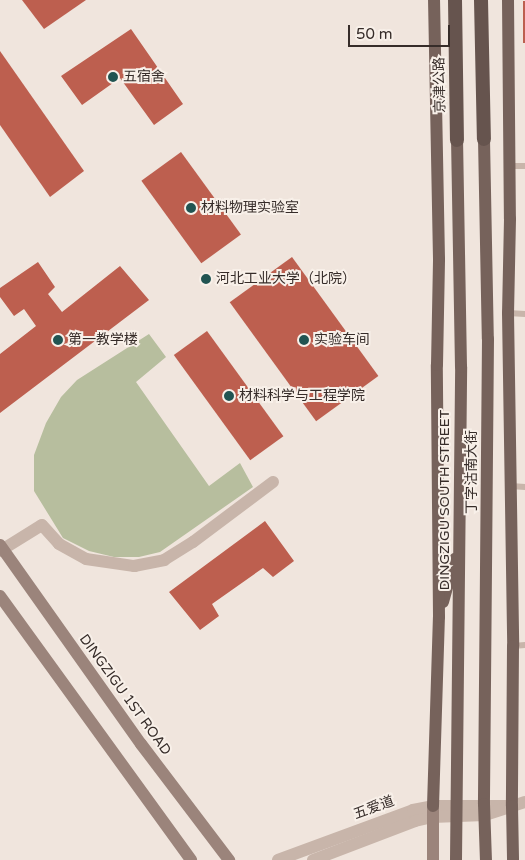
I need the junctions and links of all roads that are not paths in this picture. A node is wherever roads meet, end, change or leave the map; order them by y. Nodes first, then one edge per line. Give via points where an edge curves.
1 (434, 0) edge
2 (455, 0) edge
3 (481, 0) edge
4 (508, 0) edge
5 (457, 140) joint
6 (484, 140) joint
7 (509, 166) junction
8 (525, 166) edge
9 (508, 313) junction
10 (525, 314) edge
11 (273, 482) dead end
12 (511, 486) junction
13 (525, 487) edge
14 (460, 542) junction
15 (1, 548) edge
16 (0, 596) edge
17 (439, 616) junction
18 (519, 646) edge
19 (525, 802) edge
20 (512, 806) junction
21 (485, 810) junction
22 (432, 811) junction
23 (456, 811) junction
24 (191, 860) edge
25 (229, 860) edge
26 (278, 860) edge
27 (313, 860) edge
28 (433, 860) edge
29 (456, 860) edge
30 (486, 860) edge
31 (514, 860) edge

1 - 17 main road via 439,259
2 - 5 highway, 京津公路
3 - 6 highway
4 - 7 main road
5 - 14 main road, DINGZIGU SOUTH STREET
6 - 21 main road, 丁字沽南大街 via 488,339
7 - 8 lane
7 - 9 main road
9 - 10 lane
9 - 12 main road
11 - 15 street via 164,560 134,566 86,559 59,544 42,525
12 - 13 lane
12 - 18 main road
14 - 17 main road
14 - 23 main road, DINGZIGU SOUTH STREET
15 - 25 main road, DINGZIGU 1ST ROAD via 141,744
16 - 24 main road
17 - 22 main road
18 - 20 main road
19 - 20 street, 五爱道
20 - 21 street, 五爱道
20 - 31 main road
21 - 23 street, 五爱道
21 - 30 main road
22 - 23 street, 五爱道
22 - 26 street, 五爱道 via 394,816
22 - 27 street, 五爱道 via 416,821
22 - 28 main road
23 - 29 main road, DINGZIGU SOUTH STREET

